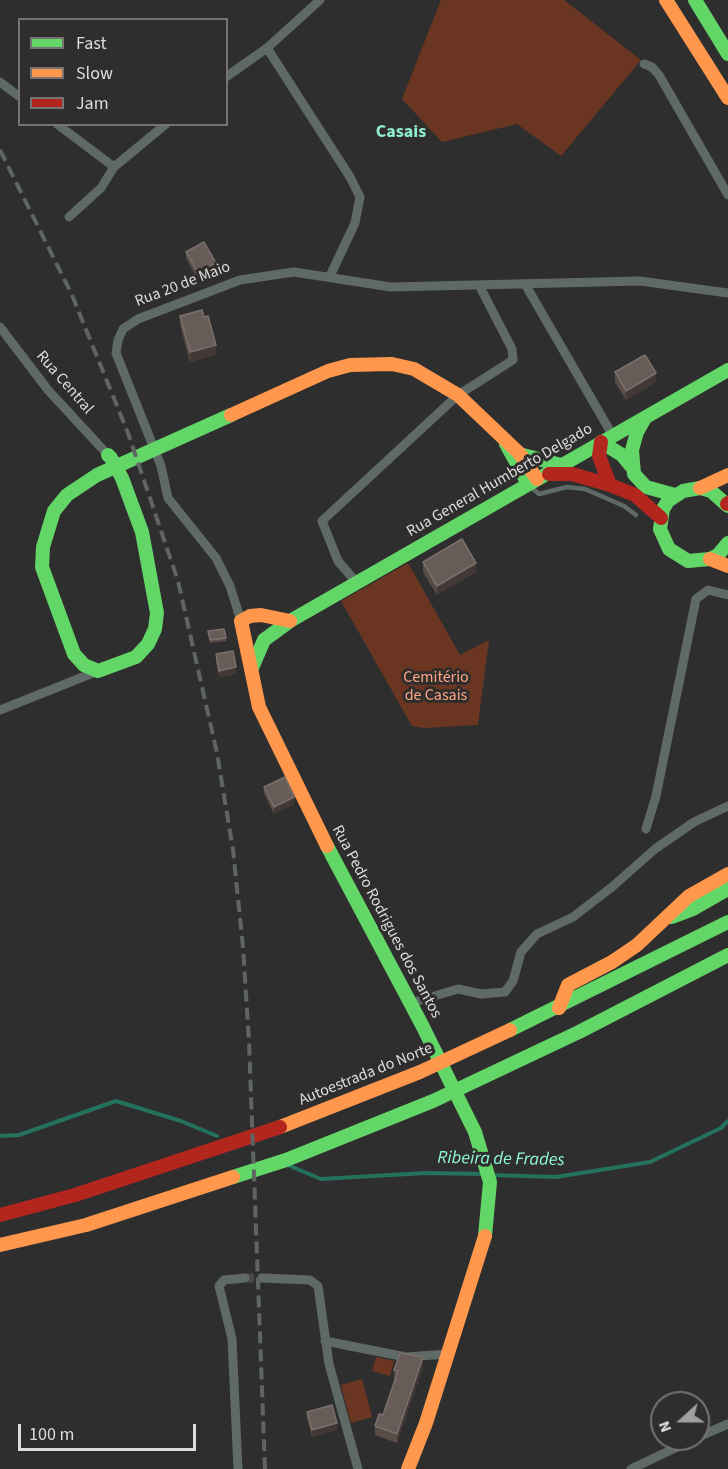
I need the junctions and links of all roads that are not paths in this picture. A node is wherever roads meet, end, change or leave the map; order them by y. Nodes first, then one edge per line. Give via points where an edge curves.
1 (320, 0) edge
2 (666, 0) edge
3 (695, 0) edge
4 (267, 48) junction
5 (728, 54) edge
6 (644, 64) dead end
7 (228, 76) edge
8 (0, 82) edge
9 (18, 96) edge
10 (728, 98) edge
11 (60, 126) edge
12 (164, 126) edge
13 (114, 167) junction
14 (728, 195) edge
15 (69, 217) dead end
16 (330, 276) junction
17 (525, 284) junction
18 (479, 285) junction
19 (728, 293) edge
20 (0, 327) edge
21 (728, 369) edge
22 (453, 392) junction
23 (646, 416) junction
24 (607, 439) junction
25 (108, 455) joint
26 (517, 457) junction
27 (561, 465) junction
28 (632, 466) junction
29 (728, 476) edge
30 (537, 479) junction
31 (610, 485) junction
32 (700, 488) junction
33 (675, 495) junction
34 (506, 497) junction
35 (728, 504) edge
36 (636, 515) dead end
37 (661, 518) junction
38 (728, 543) edge
39 (719, 557) edge
40 (728, 566) edge
41 (356, 582) junction
42 (728, 595) edge
43 (243, 625) junction
44 (284, 625) junction
45 (251, 670) junction
46 (98, 671) junction
47 (0, 710) edge
48 (728, 806) edge
49 (646, 829) dead end
50 (728, 874) edge
51 (728, 889) edge
52 (662, 921) junction
53 (728, 922) edge
54 (728, 955) edge
55 (411, 1003) junction
56 (560, 1008) junction
57 (0, 1215) edge
58 (0, 1245) edge
59 (244, 1278) tunnel mouth
60 (262, 1278) tunnel mouth
61 (326, 1341) junction
62 (447, 1354) junction
63 (728, 1424) edge
64 (710, 1432) edge
65 (669, 1451) edge
66 (238, 1469) edge
67 (358, 1469) edge
68 (408, 1469) edge
69 (631, 1469) edge

1 - 4 street
2 - 10 main road
3 - 5 main road
4 - 7 street
4 - 16 street via 360,197 355,223
6 - 14 street via 658,75
8 - 9 street
11 - 13 street
12 - 13 street
13 - 15 street via 101,188
16 - 18 street, Rua 20 de Maio via 391,287
16 - 43 street, Rua 20 de Maio via 294,272 240,280 138,319 123,328 118,340 116,353 161,466 168,498 216,558
17 - 18 street, Rua 20 de Maio
17 - 19 street, Rua 20 de Maio via 640,281
17 - 24 street
18 - 22 street via 512,349 513,360
20 - 25 street, Rua Central via 48,390
21 - 23 main road, Rua General Humberto Delgado
22 - 26 main road
22 - 41 street via 322,520 338,561
22 - 46 main road via 423,374 392,364 350,365 310,379 82,483 54,511 43,546 42,567 67,641 84,665
23 - 24 main road, Rua General Humberto Delgado
23 - 28 main road via 638,432
24 - 27 main road, Rua General Humberto Delgado
24 - 28 main road
24 - 31 main road via 601,467
25 - 46 main road via 122,478 142,532 157,613 148,644 136,657
26 - 27 main road
26 - 30 main road
26 - 34 main road
27 - 30 main road, Rua General Humberto Delgado
28 - 33 main road via 646,487
29 - 32 main road
30 - 31 main road via 572,474
30 - 34 main road, Rua General Humberto Delgado
30 - 36 lane via 539,494 567,487 585,489
31 - 37 main road via 635,495
32 - 33 main road
32 - 35 main road
33 - 37 main road
34 - 41 main road, Rua General Humberto Delgado
37 - 39 main road via 663,540 678,556 699,562
38 - 39 main road
39 - 40 main road
41 - 44 main road, Rua General Humberto Delgado
42 - 49 street via 708,590 696,599
43 - 44 main road via 250,616 261,615
43 - 45 main road, Rua Pedro Rodrigues dos Santos
44 - 45 main road, Rua General Humberto Delgado via 259,647
45 - 55 main road, Rua Pedro Rodrigues dos Santos via 259,706 301,797
46 - 47 street
48 - 55 street via 694,822 573,916 537,934 521,952 513,981 505,992 481,994 458,989
50 - 52 main road via 689,896
51 - 52 main road
52 - 56 main road via 637,945 568,985
53 - 56 main road, Autoestrada do Norte
54 - 58 main road via 434,1101 286,1160 86,1225
55 - 62 main road, Rua Pedro Rodrigues dos Santos via 475,1132 490,1182 488,1228
56 - 57 main road, Autoestrada do Norte via 420,1072 282,1126 75,1195
59 - 66 street via 224,1280 219,1286 232,1339
60 - 61 street via 314,1282 318,1286
61 - 62 street via 406,1357
61 - 67 street
62 - 68 main road, Rua Pedro Rodrigues dos Santos
63 - 64 street
65 - 69 street

